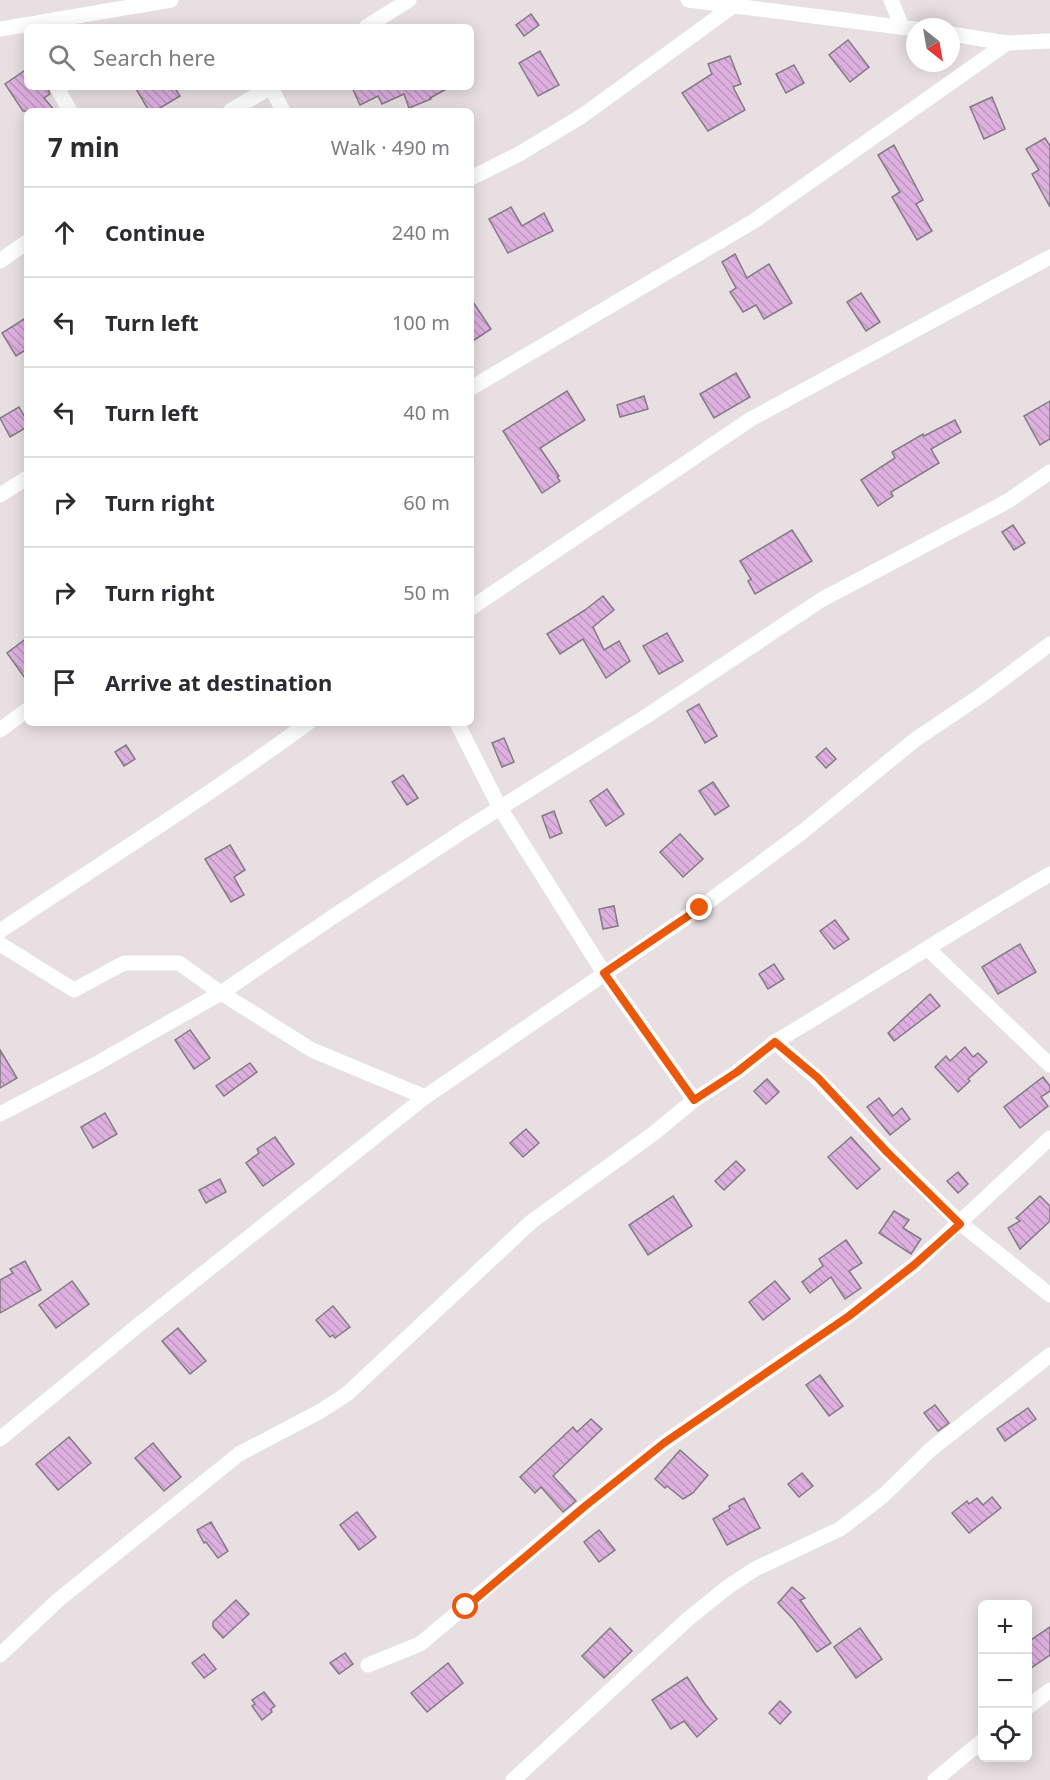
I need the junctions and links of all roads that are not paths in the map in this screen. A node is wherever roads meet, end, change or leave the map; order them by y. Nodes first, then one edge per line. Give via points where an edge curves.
1 (171, 0) edge
2 (409, 0) edge
3 (695, 0) edge
4 (891, 0) edge
5 (732, 6) junction
6 (54, 24) edge
7 (371, 24) edge
8 (906, 25) edge
9 (906, 28) edge
10 (0, 29) edge
11 (24, 30) edge
12 (960, 35) edge
13 (1050, 41) edge
14 (1007, 43) junction
15 (59, 90) edge
16 (266, 90) edge
17 (272, 90) edge
18 (68, 108) edge
19 (235, 108) edge
20 (282, 108) edge
21 (474, 176) edge
22 (24, 244) edge
23 (1050, 257) edge
24 (0, 261) edge
25 (474, 386) edge
26 (1050, 472) edge
27 (24, 480) edge
28 (0, 495) edge
29 (474, 606) edge
30 (1050, 644) edge
31 (24, 712) edge
32 (304, 726) edge
33 (459, 726) edge
34 (0, 730) edge
35 (500, 808) junction
36 (1050, 874) edge
37 (0, 931) edge
38 (0, 944) edge
39 (928, 949) junction
40 (604, 973) junction
41 (221, 993) junction
42 (775, 1042) junction
43 (1050, 1065) edge
44 (425, 1097) junction
45 (694, 1100) junction
46 (0, 1114) edge
47 (1050, 1138) edge
48 (960, 1224) junction
49 (1050, 1295) edge
50 (1050, 1355) edge
51 (0, 1439) edge
52 (0, 1655) edge
53 (368, 1665) dead end
54 (1050, 1690) edge
55 (1032, 1704) edge
56 (978, 1744) edge
57 (513, 1780) edge
58 (935, 1780) edge

1 - 6 street
2 - 7 street
3 - 5 street
4 - 8 street
5 - 9 street
5 - 21 street via 582,116
10 - 11 street
12 - 14 street
13 - 14 street
14 - 25 street via 754,221
15 - 18 street
16 - 19 street
17 - 20 street
22 - 24 street
23 - 29 street via 751,419
26 - 35 street via 1008,501 821,600
27 - 28 street
30 - 40 street via 916,739 801,833 709,901
31 - 34 street
32 - 37 street
33 - 35 street
35 - 40 street
35 - 41 street
36 - 39 street
38 - 41 street via 74,990 124,963 179,963
39 - 42 street
39 - 43 street
40 - 44 street
40 - 45 street
41 - 44 street via 312,1050
41 - 46 street
42 - 45 street
42 - 48 street via 818,1078
44 - 51 street
45 - 52 street via 531,1222 347,1394 239,1454 57,1601
47 - 48 street
48 - 49 street
48 - 53 street via 849,1316 664,1443 420,1644
50 - 57 street via 930,1450 884,1496 840,1529 755,1569 729,1586
54 - 55 street
56 - 58 street

